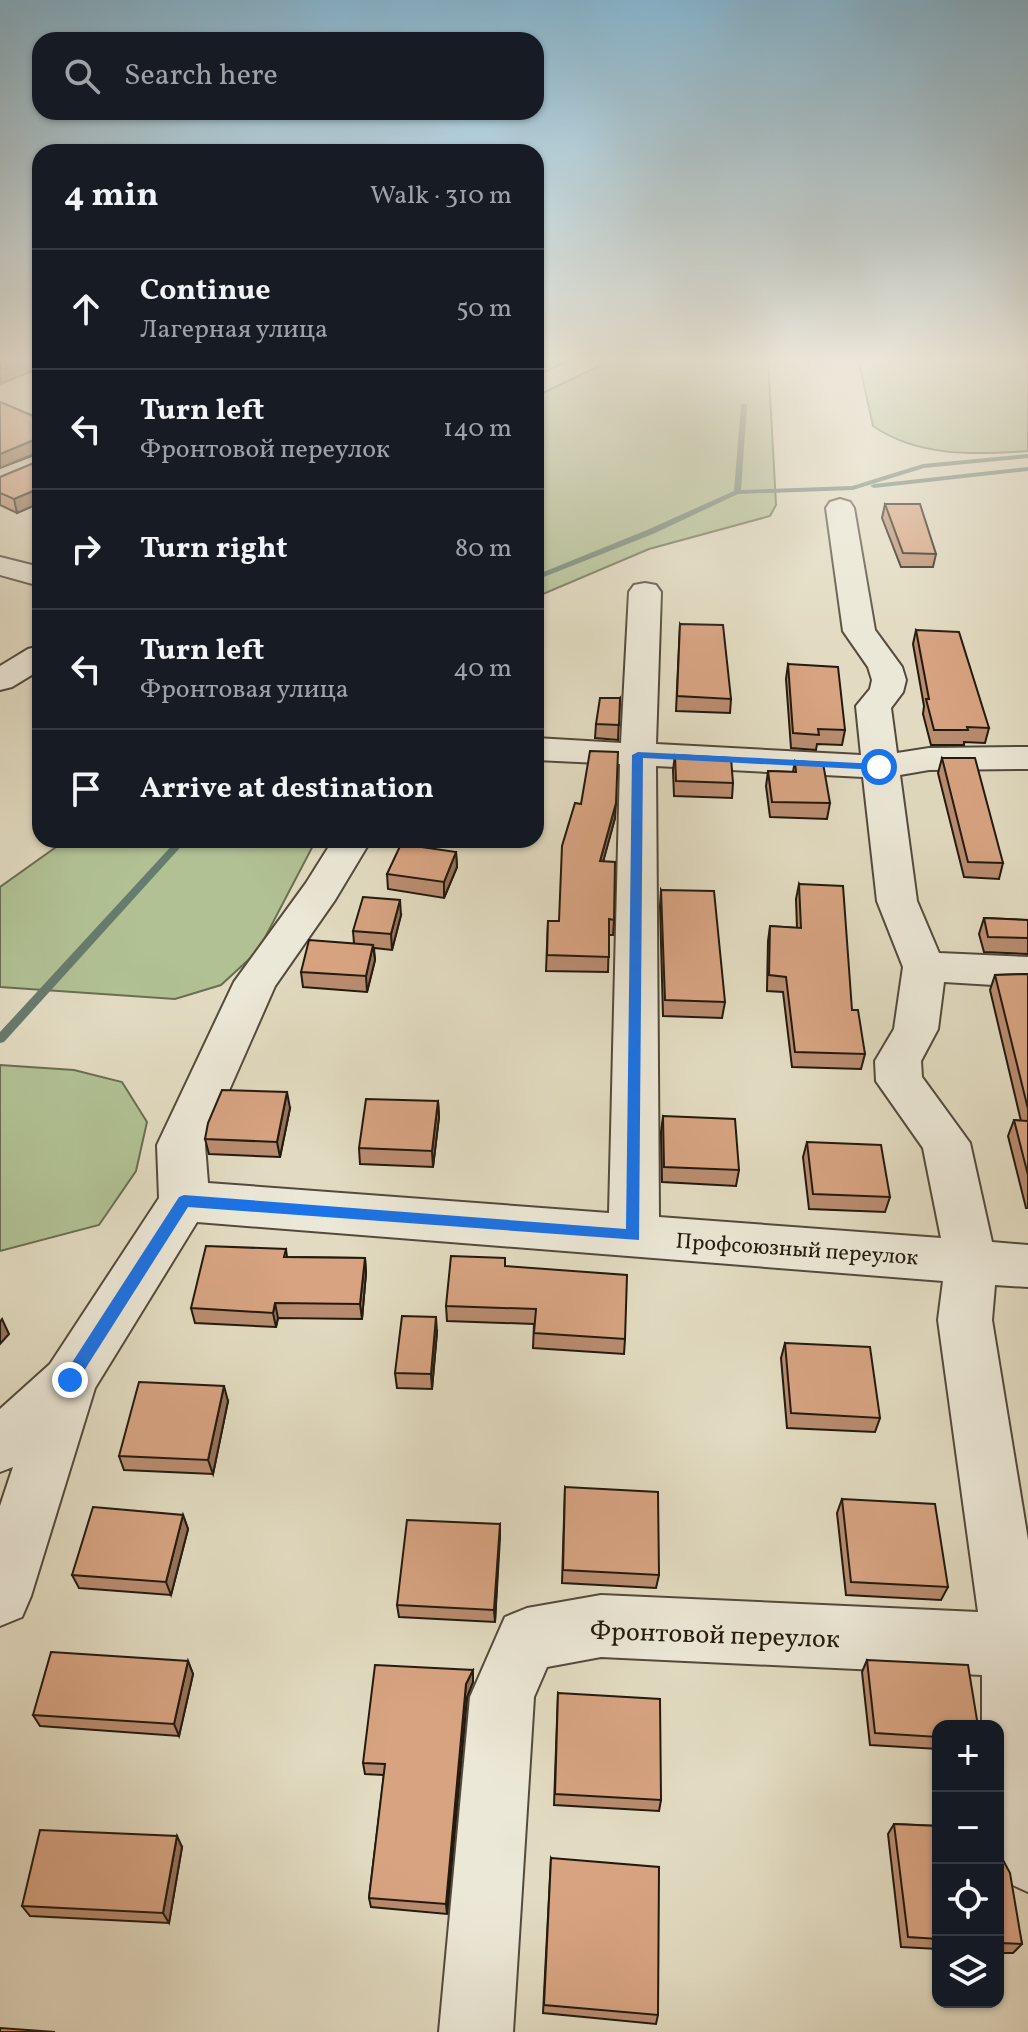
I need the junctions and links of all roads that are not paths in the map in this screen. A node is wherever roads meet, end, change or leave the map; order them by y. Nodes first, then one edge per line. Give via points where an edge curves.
1 (840, 508) dead end
2 (0, 566) edge
3 (32, 575) edge
4 (645, 592) dead end
5 (32, 661) edge
6 (0, 680) edge
7 (544, 749) edge
8 (638, 755) junction
9 (1028, 758) edge
10 (879, 767) junction
11 (347, 848) edge
12 (924, 967) junction
13 (1028, 972) edge
14 (184, 1201) junction
15 (634, 1235) junction
16 (971, 1262) junction
17 (1028, 1266) edge
18 (70, 1380) junction
19 (0, 1446) edge
20 (0, 1596) edge
21 (1014, 1645) junction
22 (1028, 1857) edge
23 (476, 2032) edge

1 - 10 street via 859,631 889,680 873,706
2 - 3 street
4 - 8 street
5 - 6 street
7 - 8 street
8 - 10 street
8 - 15 street
9 - 10 street via 929,759
10 - 12 street via 897,901
11 - 14 street via 255,982 181,1145
12 - 13 street
12 - 16 street via 916,1029 898,1061 899,1081 946,1143
14 - 15 street, Профсоюзный переулок
14 - 18 street
15 - 16 street, Профсоюзный переулок
16 - 17 street, Профсоюзный переулок
16 - 21 street via 965,1320
18 - 19 street
18 - 20 street
21 - 22 street via 1016,1833
21 - 23 street, Фронтовой переулок via 601,1626 527,1639 502,1697

